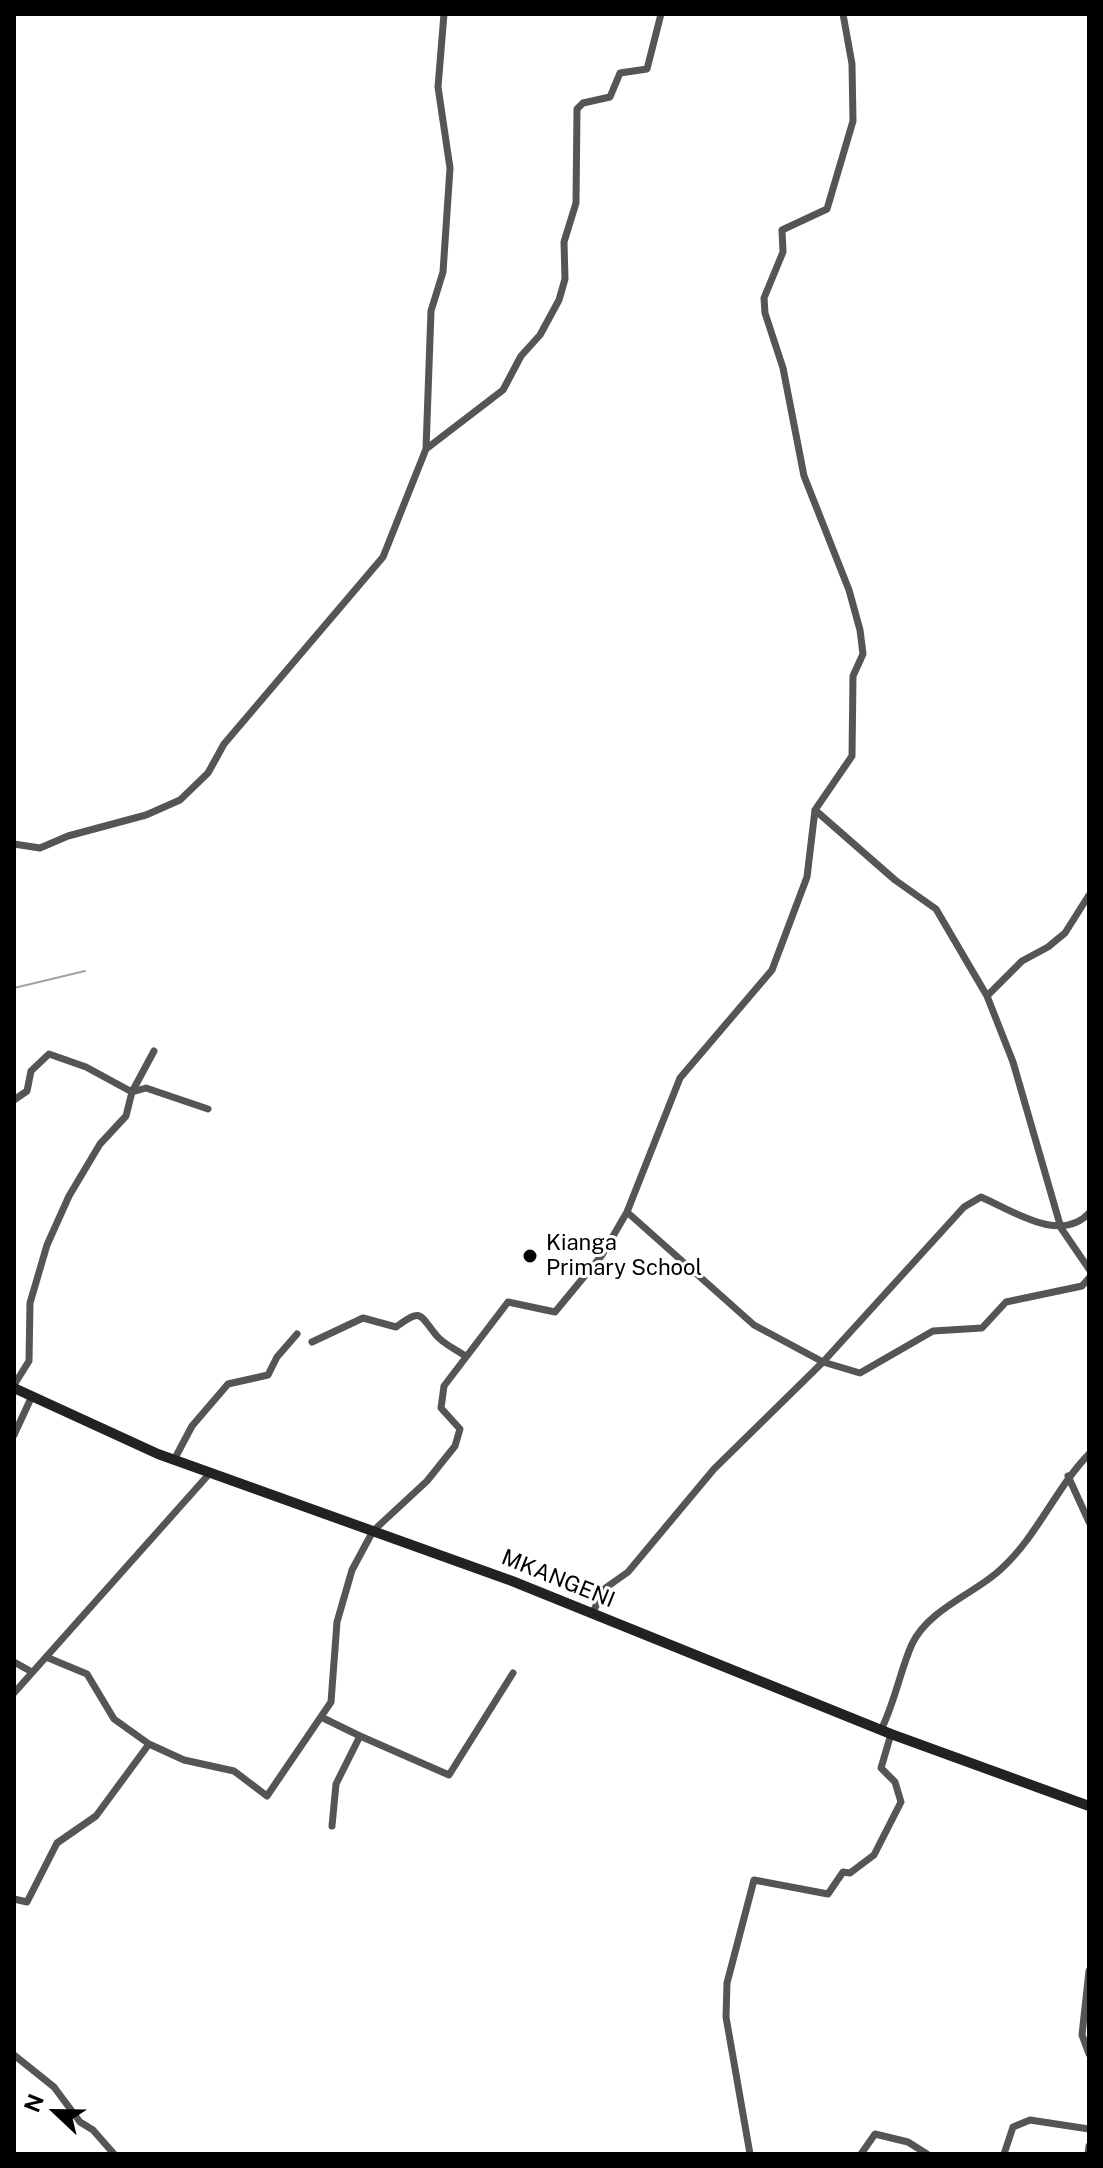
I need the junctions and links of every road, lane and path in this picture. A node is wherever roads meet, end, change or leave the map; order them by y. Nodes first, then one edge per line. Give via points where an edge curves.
1 (444, 14) edge
2 (661, 14) edge
3 (843, 14) edge
4 (426, 449) junction
5 (815, 810) junction
6 (14, 844) edge
7 (1089, 895) edge
8 (987, 996) junction
9 (154, 1051) dead end
10 (132, 1092) junction
11 (14, 1100) edge
12 (208, 1109) dead end
13 (627, 1212) junction
14 (1089, 1213) edge
15 (1061, 1228) junction
16 (1089, 1269) edge
17 (1089, 1278) edge
18 (297, 1334) dead end
19 (312, 1342) dead end
20 (464, 1355) junction
21 (823, 1362) junction
22 (14, 1387) edge
23 (32, 1396) junction
24 (14, 1435) edge
25 (1089, 1454) edge
26 (174, 1460) junction
27 (210, 1473) junction
28 (1068, 1476) junction
29 (1089, 1522) edge
30 (373, 1531) junction
31 (592, 1614) junction
32 (46, 1657) junction
33 (14, 1662) edge
34 (32, 1672) junction
35 (513, 1673) dead end
36 (14, 1693) edge
37 (321, 1717) junction
38 (886, 1732) junction
39 (360, 1736) junction
40 (149, 1744) junction
41 (1089, 1806) edge
42 (332, 1826) dead end
43 (14, 1899) edge
44 (1089, 1971) edge
45 (1089, 2054) edge
46 (14, 2055) edge
47 (1089, 2129) edge
48 (1089, 2146) edge
49 (114, 2154) edge
50 (750, 2154) edge
51 (861, 2154) edge
52 (927, 2154) edge
53 (1004, 2154) edge
54 (1088, 2154) edge

1 - 4 street via 438,87 450,168 443,272 431,311
2 - 4 street via 647,69 620,73 610,97 577,109 576,203 564,242 565,279 559,300 503,390
3 - 5 street via 852,64 853,121 827,209 782,230 783,252 764,298 804,476 849,590 862,642 863,654 853,676 852,756
4 - 6 street via 383,557 224,744 208,773 180,800 40,848
5 - 8 street via 936,909
5 - 13 street via 807,877 772,970 680,1078
7 - 8 street via 1065,933 1022,961
8 - 15 street via 1013,1062
9 - 10 street
10 - 11 street via 49,1054 31,1071 27,1091
10 - 12 street via 146,1088
10 - 22 street via 126,1116 100,1144 47,1245 30,1303 29,1361
13 - 20 street via 594,1265 555,1312 508,1302
13 - 21 street via 754,1325
14 - 15 street via 1079,1224
15 - 16 street
15 - 21 street via 981,1197 964,1207
17 - 21 street via 1082,1286 1006,1302 982,1328 933,1331 860,1373
18 - 26 street via 268,1375 228,1384 192,1426
19 - 20 street via 363,1318 396,1327 412,1315 420,1316 436,1336
20 - 30 street via 444,1386 441,1408 460,1429 455,1446 427,1481
21 - 31 street via 714,1469 628,1572 604,1589
22 - 23 street, MKANGENI
23 - 24 street
23 - 26 street, MKANGENI
25 - 28 street
26 - 27 street, MKANGENI
27 - 30 street, MKANGENI
27 - 32 street
28 - 29 street
28 - 38 street via 1033,1533 1000,1570 969,1590 913,1642
30 - 31 street, MKANGENI
30 - 37 street via 352,1570 341,1609 334,1689
31 - 38 street, MKANGENI
32 - 34 street
32 - 40 street via 87,1674 114,1719
33 - 34 street
34 - 36 street
35 - 39 street via 449,1775
37 - 39 street
37 - 40 street via 267,1796 234,1771 184,1760
38 - 41 street, MKANGENI
38 - 50 street via 881,1768 895,1782 901,1802 874,1855 850,1873 843,1872 828,1894 754,1880 727,1983 726,2017
39 - 42 street via 336,1784
40 - 43 street via 96,1816 57,1843 27,1902
44 - 45 street via 1082,2035
46 - 49 street via 54,2087
47 - 53 street via 1030,2120 1013,2127
48 - 54 street
51 - 52 street via 875,2134 908,2142

